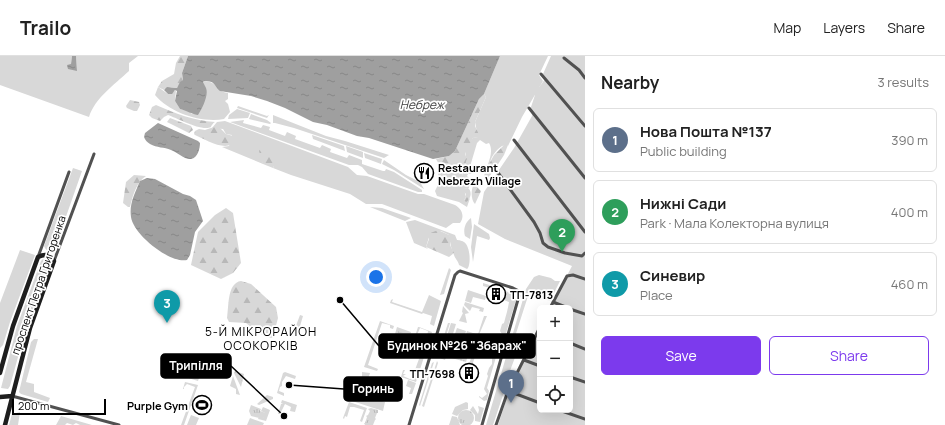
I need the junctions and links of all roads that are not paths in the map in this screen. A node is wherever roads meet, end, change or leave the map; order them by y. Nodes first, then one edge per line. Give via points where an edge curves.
1 (564, 58) dead end
2 (541, 74) dead end
3 (585, 78) edge
4 (529, 108) dead end
5 (585, 126) edge
6 (514, 140) dead end
7 (94, 154) dead end
8 (496, 170) dead end
9 (69, 172) dead end
10 (585, 178) edge
11 (585, 232) edge
12 (585, 253) edge
13 (38, 257) junction
14 (54, 261) junction
15 (585, 279) edge
16 (553, 302) junction
17 (552, 305) edge
18 (561, 305) edge
19 (573, 310) edge
20 (585, 314) edge
21 (537, 336) edge
22 (573, 344) edge
23 (585, 349) edge
24 (524, 360) junction
25 (537, 365) edge
26 (0, 373) edge
27 (573, 378) edge
28 (585, 382) edge
29 (508, 391) junction
30 (12, 396) junction
31 (0, 397) edge
32 (537, 402) edge
33 (567, 413) edge
34 (585, 420) edge
35 (496, 424) edge
36 (5, 425) edge
37 (119, 425) edge
38 (409, 425) edge
39 (482, 425) edge
40 (501, 425) edge

1 - 3 street
2 - 5 street
4 - 10 street
6 - 11 street
7 - 14 street, проспект Петра Григоренка
8 - 12 street via 534,222 543,243 565,253 582,256
9 - 13 street
13 - 14 street via 46,255
13 - 26 street, проспект Петра Григоренка via 13,326
14 - 30 street, проспект Петра Григоренка via 30,328
15 - 16 street via 573,275 566,276
16 - 17 street
16 - 18 street
19 - 20 street
21 - 24 street
22 - 23 street
24 - 25 street
24 - 29 street
27 - 28 street
29 - 32 street
29 - 35 street
30 - 31 street
30 - 36 street, проспект Петра Григоренка
30 - 37 street
33 - 34 street
35 - 40 street
38 - 39 street via 458,272 512,288 519,296

